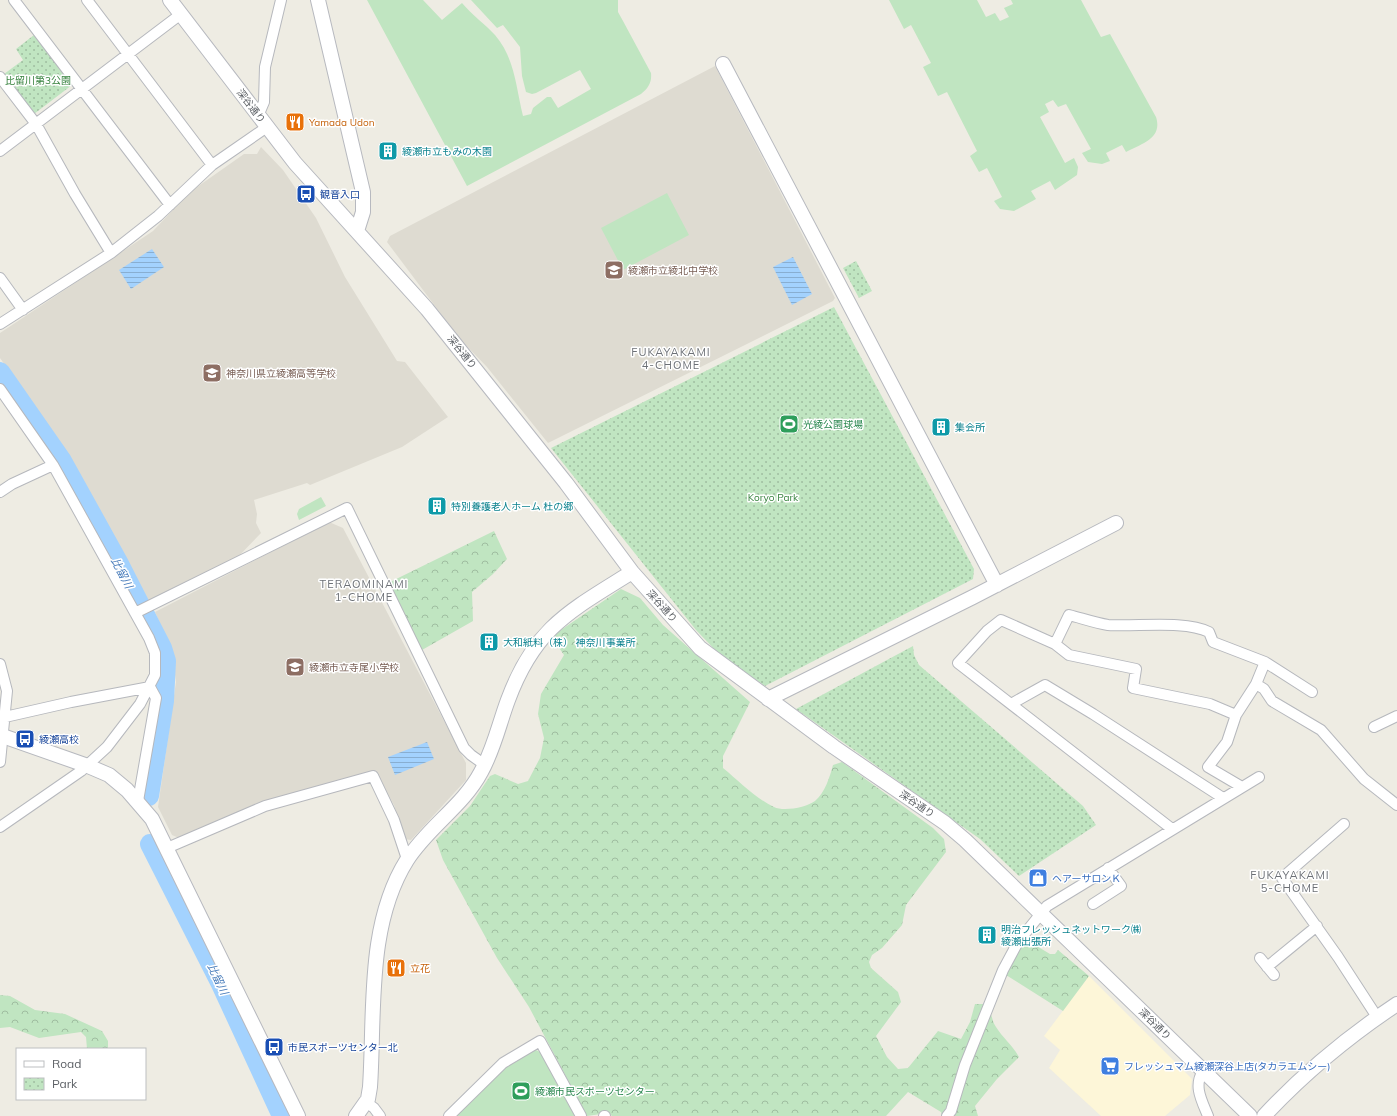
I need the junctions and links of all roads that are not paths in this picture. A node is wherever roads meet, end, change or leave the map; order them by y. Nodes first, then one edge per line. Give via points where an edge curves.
1 (14, 0) edge
2 (87, 0) edge
3 (170, 0) edge
4 (281, 0) edge
5 (318, 0) edge
6 (181, 14) junction
7 (128, 55) junction
8 (723, 64) dead end
9 (0, 77) edge
10 (83, 90) junction
11 (258, 116) junction
12 (36, 124) junction
13 (267, 127) junction
14 (0, 151) edge
15 (212, 165) junction
16 (170, 205) junction
17 (357, 231) junction
18 (111, 253) junction
19 (0, 278) edge
20 (23, 310) junction
21 (0, 324) edge
22 (0, 389) edge
23 (53, 465) junction
24 (0, 492) edge
25 (1116, 523) dead end
26 (632, 572) junction
27 (997, 585) junction
28 (140, 611) junction
29 (1055, 644) junction
30 (1266, 662) junction
31 (0, 664) edge
32 (1256, 684) junction
33 (150, 687) junction
34 (1312, 692) dead end
35 (768, 699) junction
36 (1011, 704) junction
37 (1236, 715) junction
38 (1397, 716) edge
39 (5, 717) junction
40 (1374, 727) dead end
41 (1, 735) edge
42 (0, 762) edge
43 (485, 765) junction
44 (88, 766) junction
45 (1259, 776) dead end
46 (1242, 787) junction
47 (1223, 798) junction
48 (138, 801) junction
49 (1397, 805) edge
50 (1344, 824) dead end
51 (0, 827) edge
52 (1172, 829) junction
53 (167, 848) junction
54 (407, 859) junction
55 (1108, 868) junction
56 (1093, 904) dead end
57 (1041, 913) junction
58 (1316, 926) junction
59 (1260, 958) dead end
60 (1267, 967) junction
61 (1274, 975) dead end
62 (1397, 1004) edge
63 (1377, 1017) junction
64 (1203, 1071) junction
65 (366, 1102) junction
66 (298, 1116) edge
67 (356, 1116) edge
68 (380, 1116) edge
69 (449, 1116) edge
70 (581, 1116) edge
71 (947, 1116) edge
72 (1208, 1116) edge
73 (1250, 1116) edge
74 (1264, 1116) edge

1 - 10 street
2 - 7 street
3 - 6 street, 深谷通り
4 - 11 street via 265,68 264,102
5 - 17 street via 363,192 363,212
6 - 7 street
6 - 11 street, 深谷通り
7 - 10 street
7 - 15 street
8 - 27 street
9 - 12 street
10 - 12 street
10 - 16 street
11 - 13 street, 深谷通り
12 - 14 street
12 - 18 street
13 - 15 street
13 - 17 street, 深谷通り
15 - 16 street
16 - 18 street
17 - 26 street, 深谷通り via 462,352
18 - 20 street
19 - 20 street
20 - 21 street
22 - 23 street
23 - 24 street
23 - 28 street
25 - 27 street
26 - 35 street, 深谷通り via 700,648
26 - 43 street via 568,613 541,637 522,666
27 - 35 street
28 - 33 street via 155,653 155,675
28 - 43 street via 348,508 464,748
29 - 30 street via 1069,615 1107,624 1201,628 1209,632 1213,642
29 - 36 street via 1001,620 987,631 958,663
29 - 37 street via 1069,655 1136,669 1133,688 1210,704
30 - 32 street
30 - 34 street
31 - 39 street via 6,691
32 - 37 street
32 - 49 street via 1264,689 1272,700 1321,730 1364,779
33 - 39 street
33 - 44 street via 107,747
33 - 48 street via 156,698
35 - 57 street, 深谷通り via 945,823
36 - 47 street via 1045,685
36 - 52 street
37 - 46 street via 1227,742 1208,767
38 - 40 street
39 - 41 street
41 - 42 street
41 - 44 street
43 - 54 street via 462,800
44 - 48 street via 109,775
44 - 51 street
45 - 46 street
46 - 47 street
47 - 52 street
48 - 53 street via 152,819
50 - 58 street via 1282,878
52 - 55 street
53 - 54 street via 266,806 373,776 394,820
53 - 66 street
54 - 65 street via 389,894 382,921 378,945 370,1087
55 - 56 street via 1122,886
55 - 57 street via 1047,906
57 - 64 street, 深谷通り
57 - 71 street via 1018,942 1003,970
58 - 60 street
58 - 63 street
59 - 60 street
60 - 61 street
62 - 63 street
63 - 74 street via 1338,1046
64 - 72 street via 1197,1085
64 - 73 street, 深谷通り
65 - 67 street
65 - 68 street
69 - 70 street via 503,1063 540,1041

